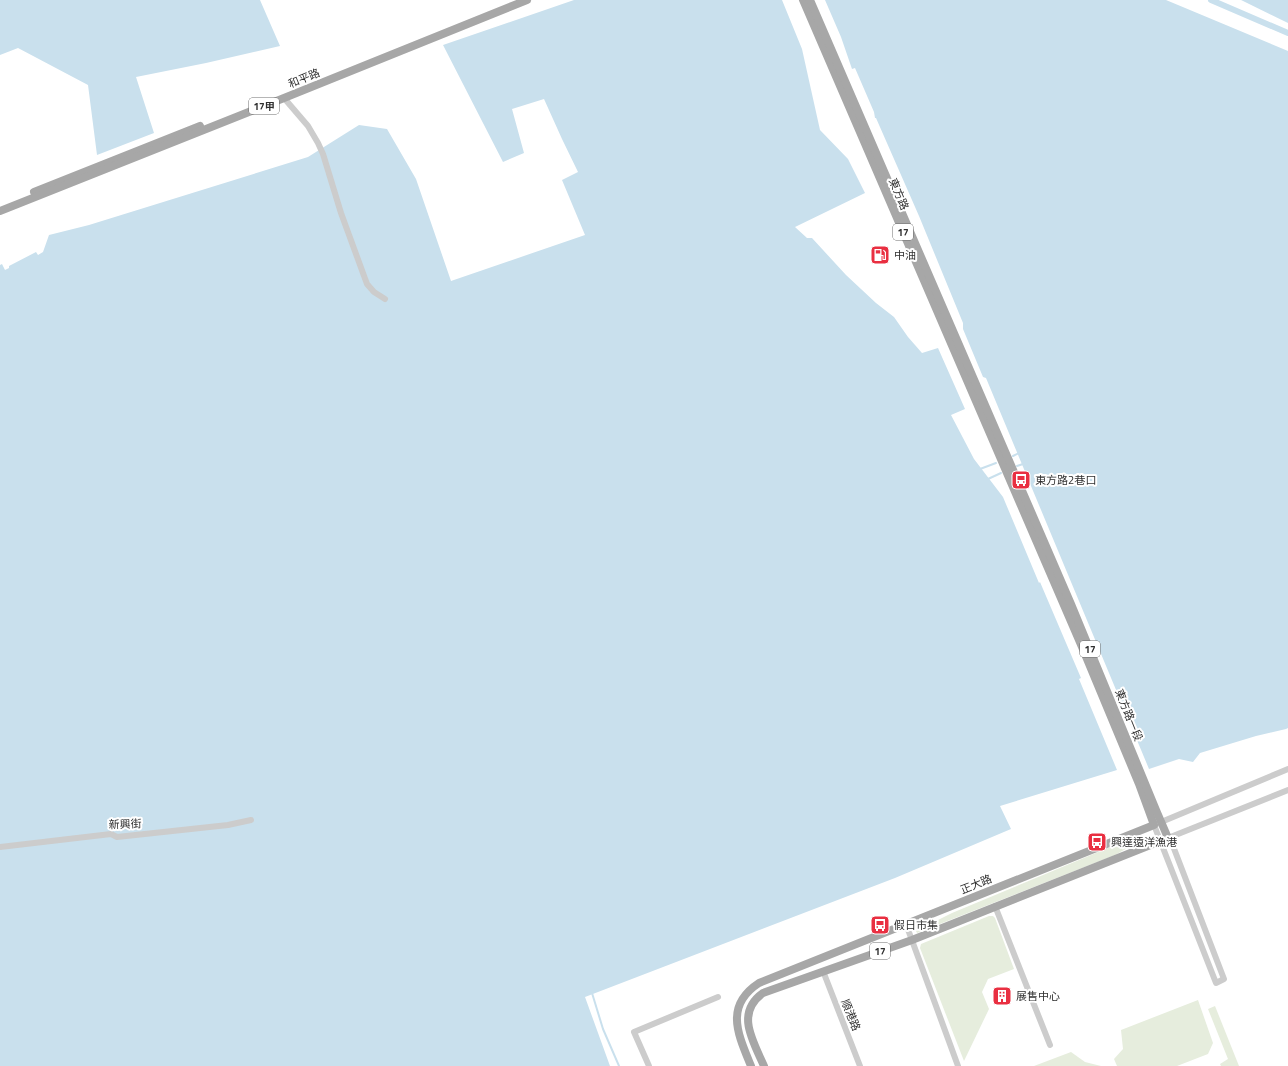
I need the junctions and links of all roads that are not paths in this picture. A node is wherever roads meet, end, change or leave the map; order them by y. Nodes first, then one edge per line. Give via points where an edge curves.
1 (516, 0) edge
2 (528, 0) edge
3 (803, 0) edge
4 (810, 0) edge
5 (284, 98) junction
6 (0, 205) edge
7 (0, 211) edge
8 (384, 299) dead end
9 (1006, 462) junction
10 (1288, 769) edge
11 (1288, 790) edge
12 (251, 820) dead end
13 (1158, 824) junction
14 (1168, 838) junction
15 (1160, 841) junction
16 (0, 847) edge
17 (994, 906) junction
18 (906, 924) junction
19 (912, 940) junction
20 (823, 971) junction
21 (718, 997) dead end
22 (1050, 1045) dead end
23 (649, 1066) edge
24 (751, 1066) edge
25 (764, 1066) edge
26 (860, 1066) edge
27 (958, 1066) edge

1 - 6 main road, 和平路 / 17甲
2 - 5 main road, 和平路 / 17甲
3 - 9 main road, 東方路 / 17
4 - 9 main road, 東方路 / 17
5 - 7 main road, 和平路 / 17甲
5 - 8 street via 308,126 318,143 367,284
9 - 13 main road, 東方路一段 / 17 via 1139,784
10 - 13 street, 正大路
11 - 14 street
12 - 16 street, 新興街 via 165,832 117,837 111,834
13 - 14 main road, 東方路一段 / 17
13 - 15 street, 東方路一段
13 - 18 main road, 正大路 / 17
14 - 15 main road, 17
14 - 15 street, 東方路一段 via 1224,979 1216,982
15 - 17 main road, 17
17 - 19 main road, 17
17 - 22 street
18 - 19 street
18 - 24 main road, 正大路 / 17 via 771,978 751,989 738,1008 737,1021 738,1033
19 - 20 main road, 17
19 - 27 street
20 - 25 main road, 17 via 768,991 752,1003 748,1024
20 - 26 street, 順港路
21 - 23 street via 634,1032

